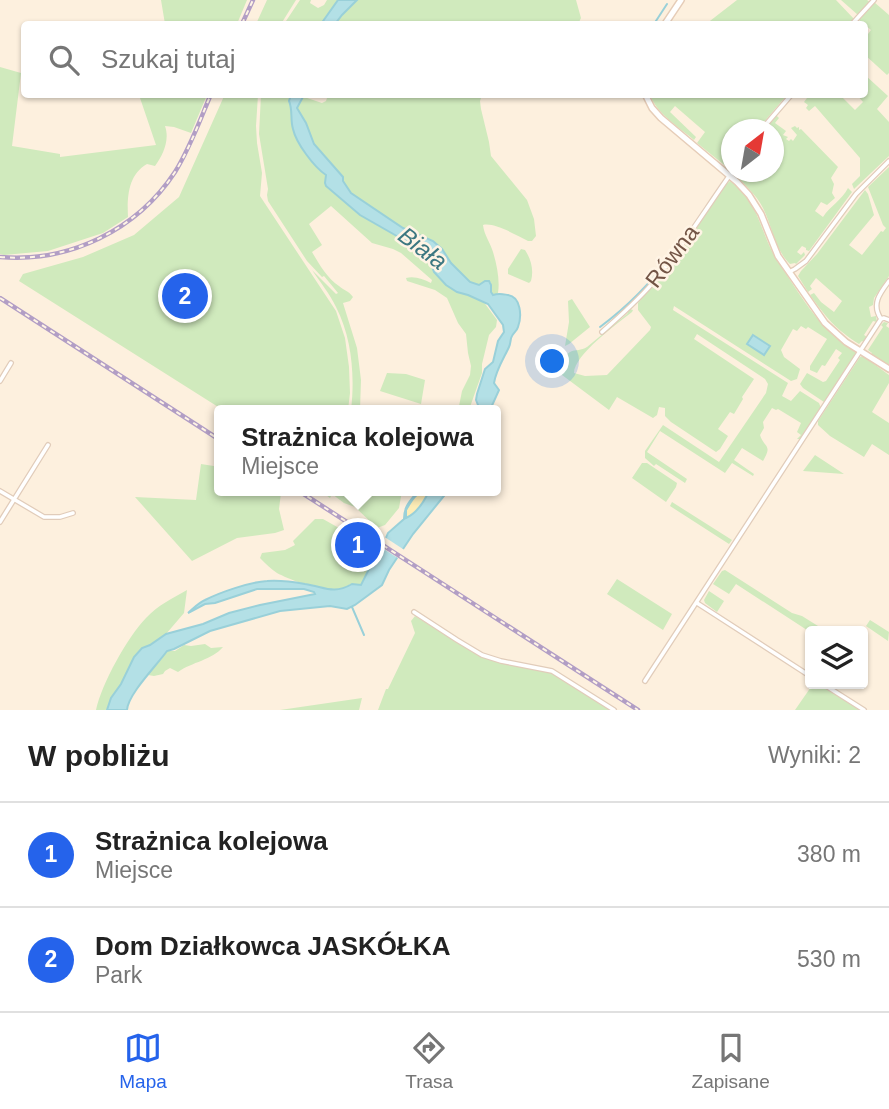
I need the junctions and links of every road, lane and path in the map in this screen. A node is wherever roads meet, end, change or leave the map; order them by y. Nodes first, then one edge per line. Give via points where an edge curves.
1 (681, 0) edge
2 (874, 0) edge
3 (667, 21) edge
4 (855, 21) edge
5 (647, 98) edge
6 (789, 98) edge
7 (770, 119) edge
8 (889, 161) edge
9 (721, 167) edge
10 (725, 182) edge
11 (737, 182) edge
12 (789, 272) junction
13 (889, 281) edge
14 (881, 319) junction
15 (889, 320) edge
16 (602, 332) dead end
17 (861, 351) junction
18 (11, 363) dead end
19 (889, 369) edge
20 (0, 381) edge
21 (48, 445) dead end
22 (0, 491) edge
23 (14, 500) junction
24 (73, 513) dead end
25 (0, 522) edge
26 (696, 603) junction
27 (414, 612) dead end
28 (805, 673) edge
29 (645, 681) dead end
30 (831, 689) edge
31 (614, 710) edge
32 (863, 710) edge

1 - 3 street
2 - 4 street
5 - 9 street via 661,118
6 - 7 street
8 - 12 street via 856,194 806,261
10 - 16 street, Równa via 656,279
11 - 12 street via 758,208
12 - 17 street via 825,323
13 - 14 street via 876,303
14 - 15 street
14 - 17 street
17 - 19 street
17 - 26 street
18 - 20 street
21 - 23 street
22 - 23 street
23 - 24 street via 44,517
23 - 25 street
26 - 28 street
26 - 29 street
27 - 31 street via 482,655 552,671
30 - 32 street

